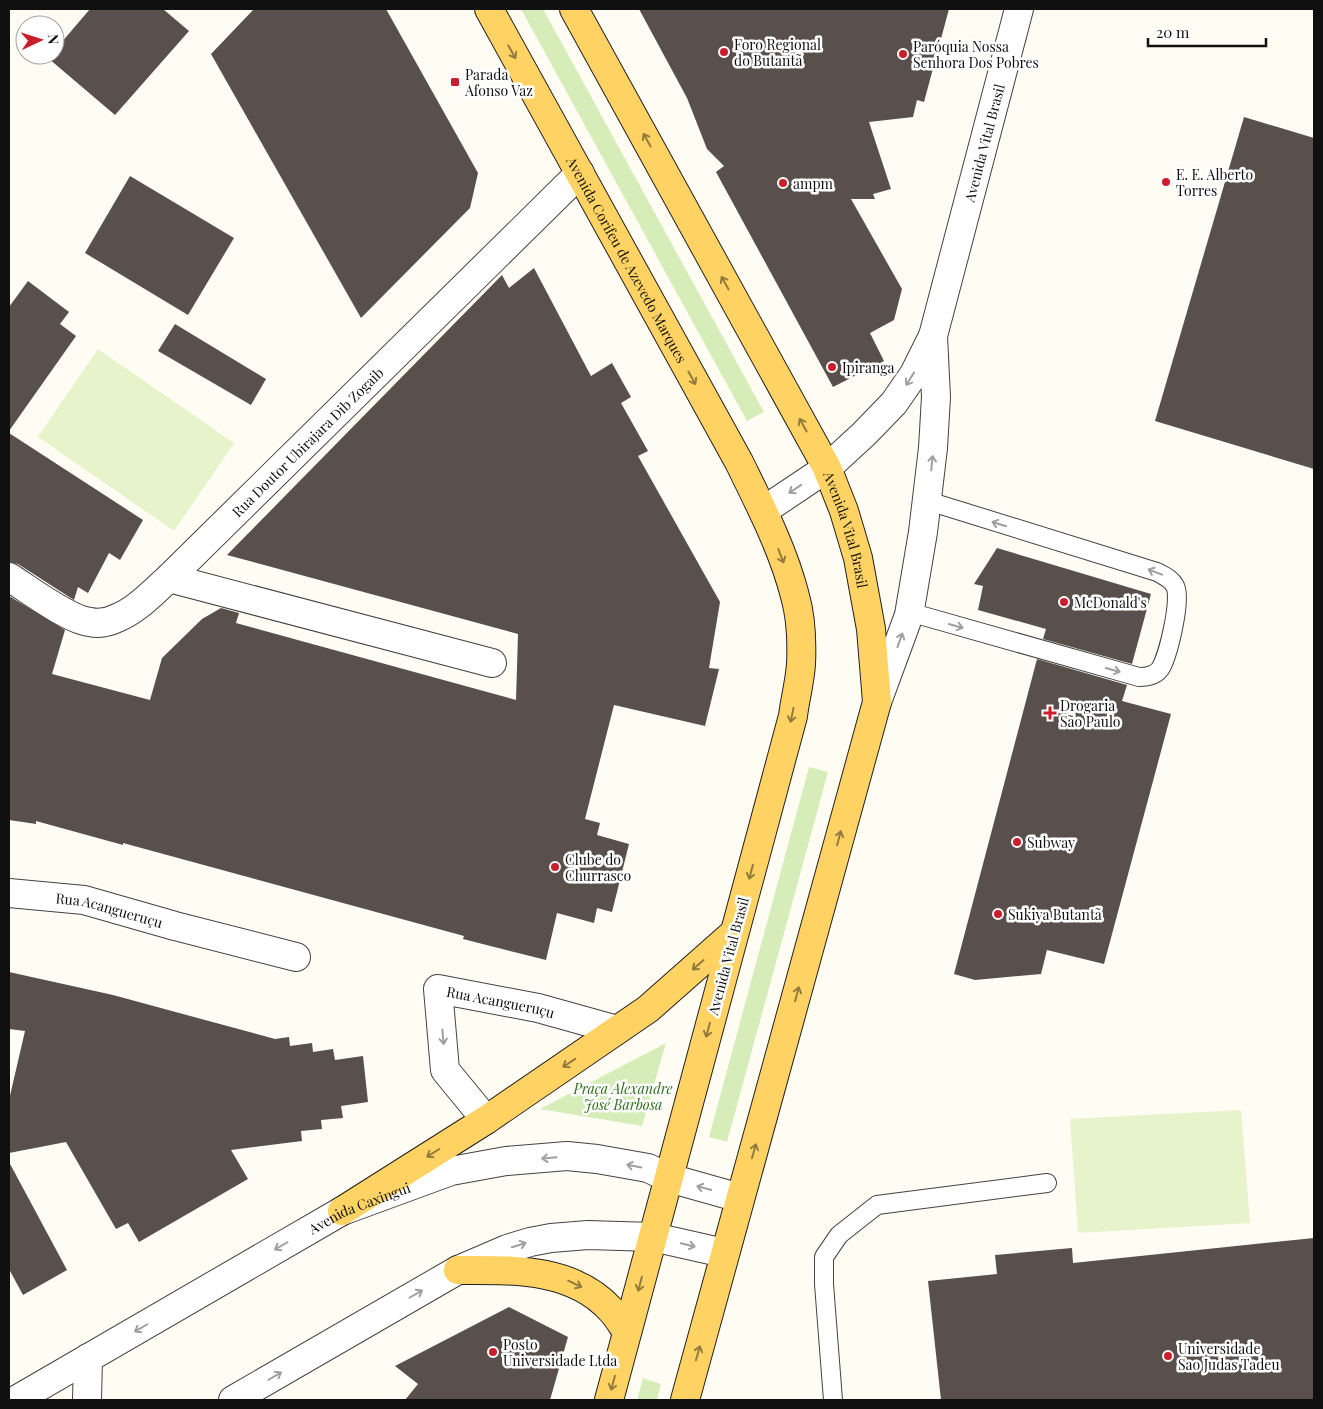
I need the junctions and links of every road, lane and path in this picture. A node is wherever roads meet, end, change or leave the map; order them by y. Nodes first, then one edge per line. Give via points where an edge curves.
1 (489, 9) edge
2 (574, 9) edge
3 (1019, 9) edge
4 (580, 173) junction
5 (933, 336) junction
6 (827, 468) junction
7 (928, 501) junction
8 (763, 510) junction
9 (9, 577) edge
10 (169, 578) junction
11 (910, 612) junction
12 (492, 663) dead end
13 (877, 702) junction
14 (9, 893) edge
15 (734, 933) junction
16 (296, 957) dead end
17 (618, 1030) junction
18 (486, 1120) junction
19 (669, 1178) junction
20 (1047, 1183) dead end
21 (740, 1198) junction
22 (342, 1211) junction
23 (653, 1237) junction
24 (724, 1253) junction
25 (458, 1270) junction
26 (627, 1332) junction
27 (88, 1358) junction
28 (16, 1400) edge
29 (87, 1400) edge
30 (233, 1400) edge
31 (609, 1400) edge
32 (685, 1400) edge
33 (833, 1400) edge

1 -> 4 main road, Avenida Corifeu de Azevedo Marques
6 -> 2 main road
3 - 5 street, Avenida Vital Brasil
4 -> 8 main road, Avenida Corifeu de Azevedo Marques
4 - 10 street, Rua Doutor Ubirajara Dib Zogaib
5 -> 6 street, Avenida Vital Brasil via 914,374 894,403
7 -> 5 street, Avenida Vital Brasil via 936,397
6 -> 8 street
6 - 13 main road, Avenida Vital Brasil via 858,558 871,629
7 - 11 street, Avenida Vital Brasil
11 -> 7 lane via 1139,677 1159,671 1167,656 1174,622 1176,588 1170,579 1157,572
8 -> 15 main road, Avenida Vital Brasil via 795,596 801,665 792,716
9 - 10 street, Rua Doutor Ubirajara Dib Zogaib via 70,615 103,623 118,618 141,603
10 - 12 street
13 -> 11 street, Avenida Vital Brasil
21 -> 13 main road, Avenida Vital Brasil
14 - 16 street, Rua Acangueruçu via 84,900
15 -> 17 main road via 648,1009
15 -> 19 main road, Avenida Vital Brasil
17 -> 18 main road
17 -> 18 street, Rua Acangueruçu via 538,1008 438,989 445,1070
18 -> 22 main road
21 -> 19 street, Avenida Caxingui
19 -> 22 street, Avenida Caxingui via 648,1168 597,1159 567,1156 515,1160 451,1171
19 - 23 main road, Avenida Vital Brasil
20 - 33 lane via 878,1206 839,1234 824,1257
21 - 24 main road, Avenida Vital Brasil
22 -> 27 street, Avenida Caxingui
23 -> 24 street
25 -> 23 street via 507,1249 551,1238 588,1235
23 -> 26 main road, Avenida Vital Brasil
32 -> 24 main road, Avenida Vital Brasil
25 -> 26 main road via 515,1270 568,1281 612,1310
30 -> 25 street
26 -> 31 main road, Avenida Vital Brasil
27 - 28 street, Avenida Caxingui
27 - 29 street

